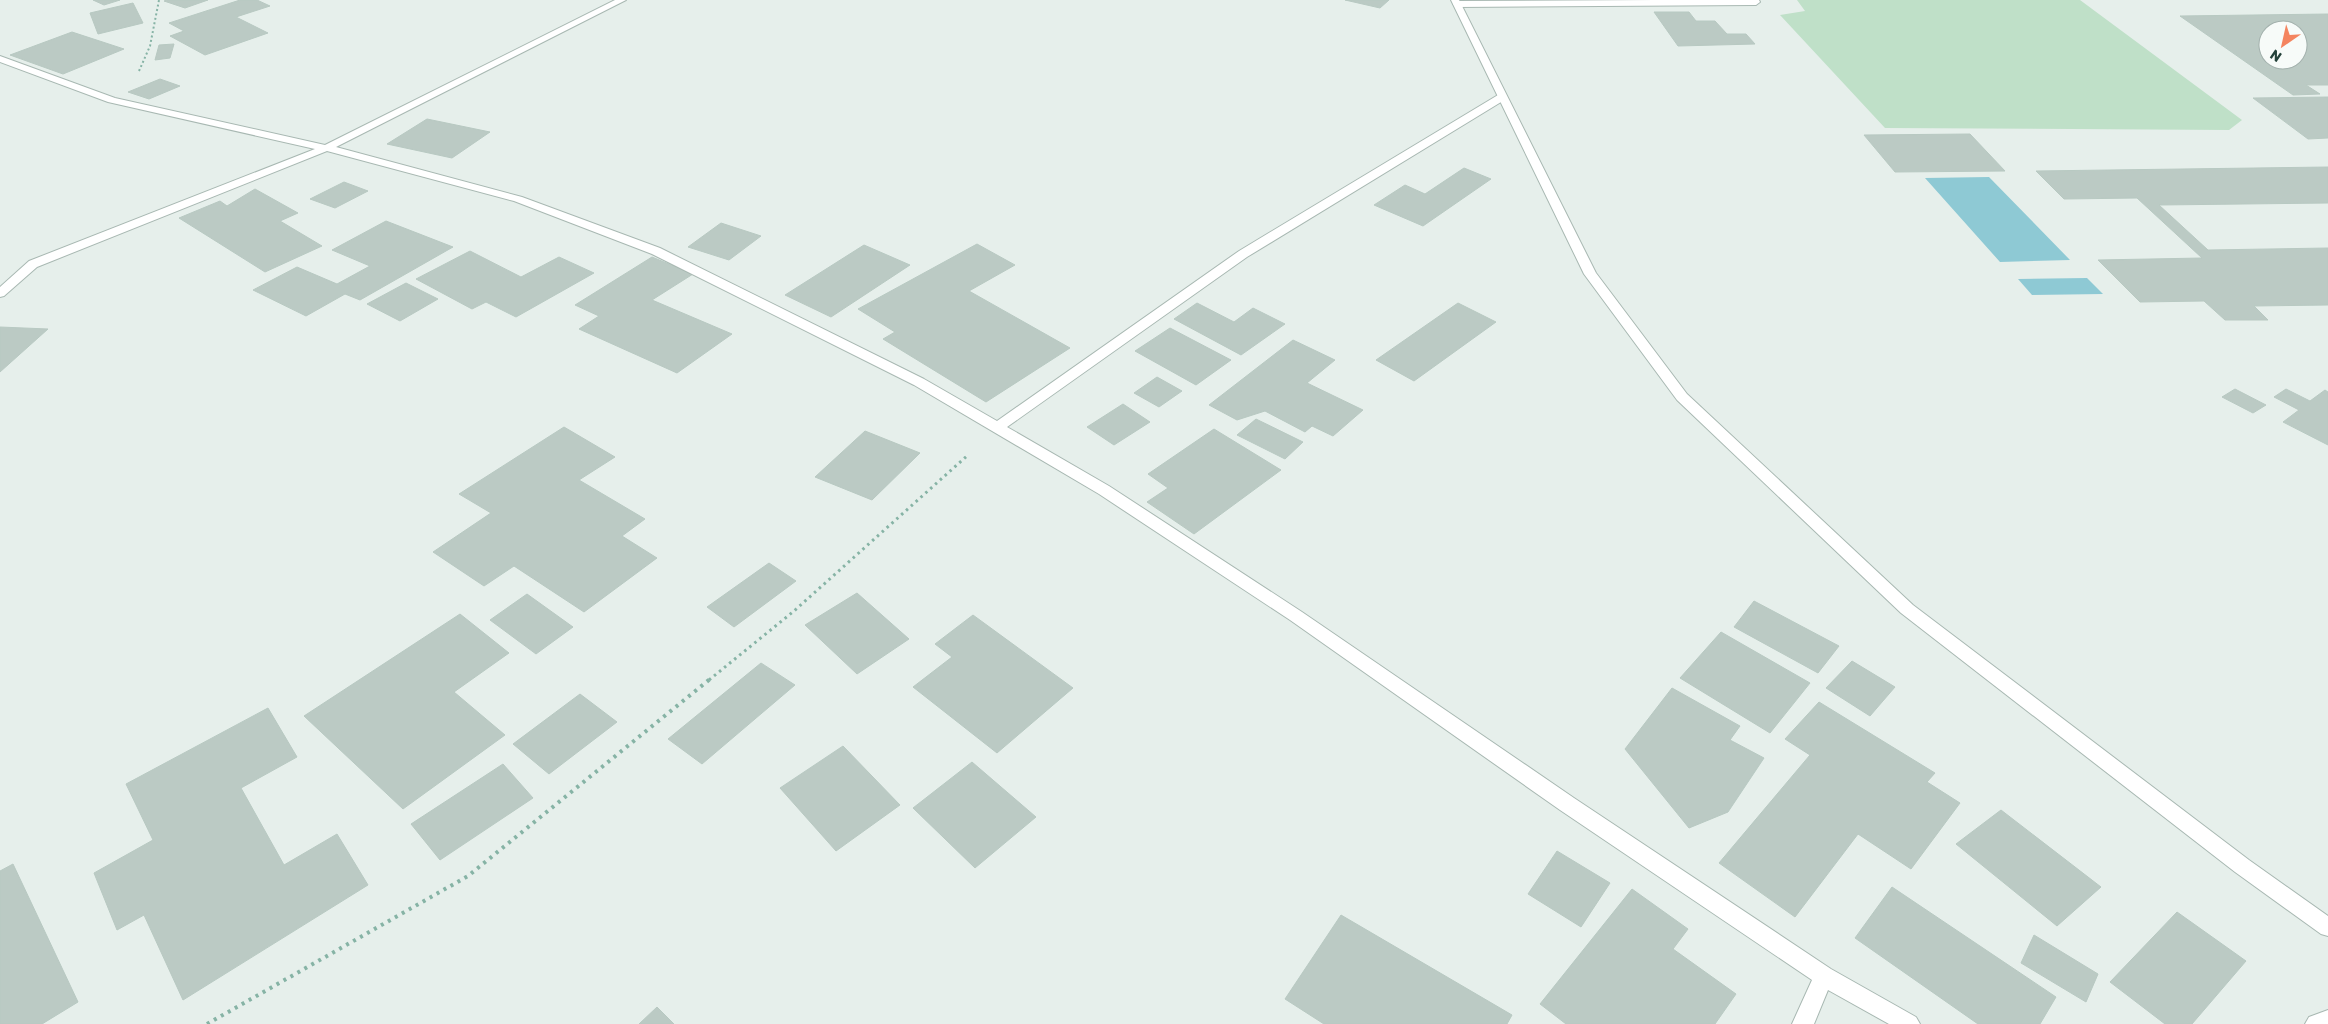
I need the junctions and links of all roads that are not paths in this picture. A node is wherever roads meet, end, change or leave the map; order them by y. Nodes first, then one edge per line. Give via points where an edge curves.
1 (622, 0) edge
2 (1754, 0) edge
3 (1456, 2) edge
4 (0, 59) edge
5 (1502, 97) junction
6 (326, 148) junction
7 (0, 293) edge
8 (998, 428) junction
9 (2328, 927) edge
10 (1824, 976) junction
11 (2328, 1020) edge
12 (1803, 1024) edge
13 (1909, 1024) edge
14 (2316, 1024) edge

1 - 6 street
2 - 3 street via 1756,2
3 - 5 street
4 - 6 street via 112,100
5 - 8 street via 1243,254
5 - 9 street via 1590,274 1682,398 1907,609 2242,866
6 - 7 street via 33,264
6 - 8 street via 518,198 656,251 919,382
8 - 10 street via 1104,490 1296,616 1567,804
10 - 12 street
10 - 13 street
11 - 14 street

